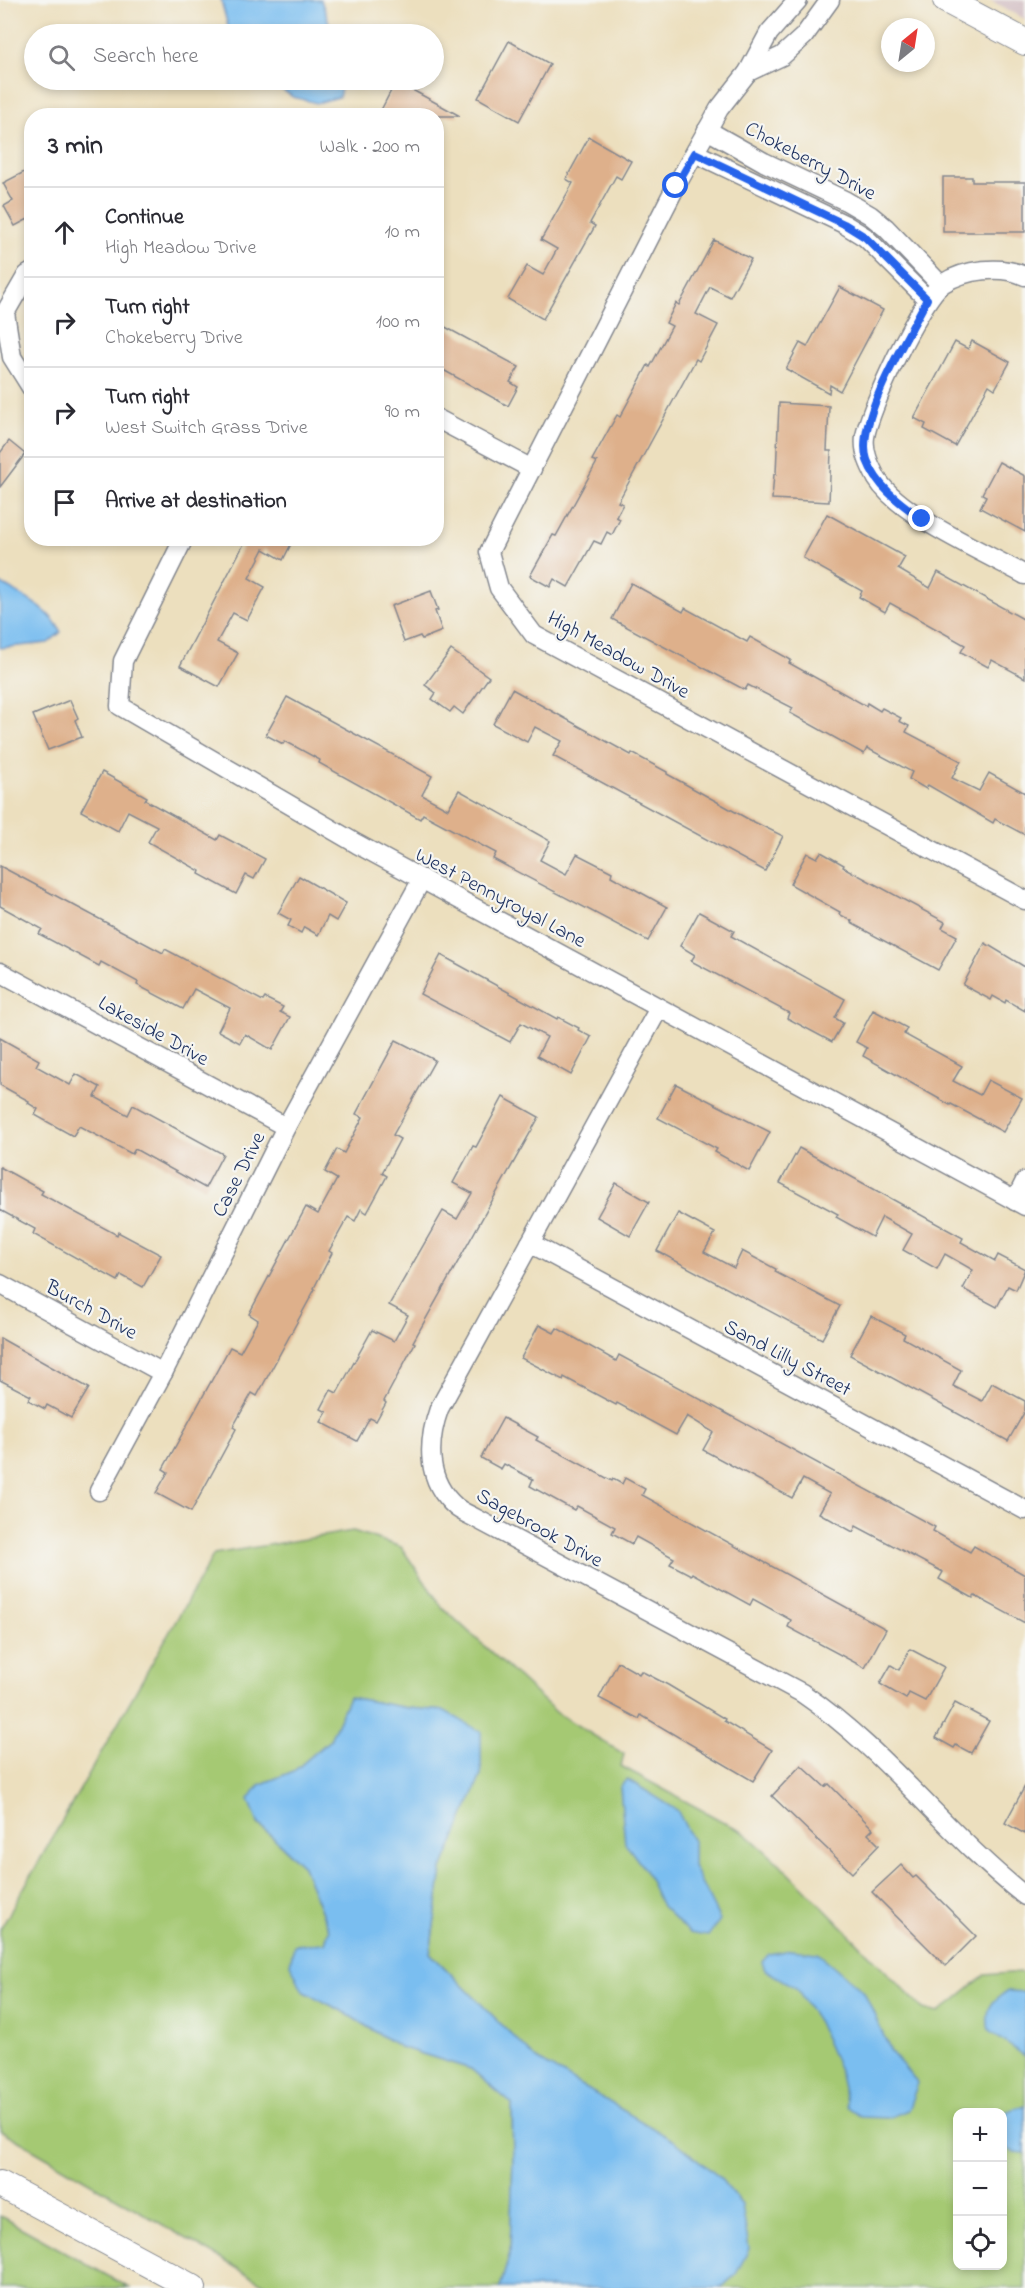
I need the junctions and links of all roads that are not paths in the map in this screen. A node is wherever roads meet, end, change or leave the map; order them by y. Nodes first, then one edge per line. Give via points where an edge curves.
1 (798, 0) edge
2 (830, 0) edge
3 (946, 0) edge
4 (1025, 42) edge
5 (748, 72) junction
6 (707, 130) junction
7 (695, 153) junction
8 (1025, 276) edge
9 (24, 280) edge
10 (942, 285) junction
11 (927, 299) junction
12 (24, 376) edge
13 (444, 422) edge
14 (532, 469) junction
15 (180, 546) edge
16 (1025, 575) edge
17 (422, 879) junction
18 (1025, 900) edge
19 (0, 972) edge
20 (659, 1008) junction
21 (286, 1127) junction
22 (1025, 1181) edge
23 (1020, 1204) edge
24 (530, 1243) junction
25 (0, 1284) edge
26 (163, 1373) junction
27 (99, 1491) dead end
28 (1025, 1510) edge
29 (1025, 1896) edge
30 (0, 2184) edge
31 (193, 2288) edge

1 - 5 street, High Meadow Drive via 769,33
2 - 5 street, High Meadow Drive via 804,36 782,57
3 - 4 street
5 - 6 street, High Meadow Drive
6 - 7 street, High Meadow Drive
6 - 10 street, Chokeberry Drive via 870,215
7 - 11 street, Chokeberry Drive via 865,237
7 - 14 street, High Meadow Drive
8 - 10 street via 1003,269 987,270 958,276
9 - 12 street via 5,314 12,357
10 - 11 street
11 - 16 street via 869,416 867,459 878,481 895,500
13 - 14 street
14 - 18 street, High Meadow Drive via 489,552 499,588 534,635
15 - 17 street, West Pennyroyal Lane via 123,661 120,706
17 - 20 street, West Pennyroyal Lane
17 - 21 street, Case Drive
19 - 21 street, Lakeside Drive
20 - 23 street, West Pennyroyal Lane
20 - 24 street, Sagebrook Drive
21 - 26 street, Case Drive
22 - 23 street
24 - 28 street, Sand Lilly Street
24 - 29 street, Sagebrook Drive via 439,1409 429,1450 442,1490 456,1506 477,1519 802,1693 832,1713 862,1738 992,1871
25 - 26 street, Burch Drive
26 - 27 street, Case Drive
30 - 31 street

